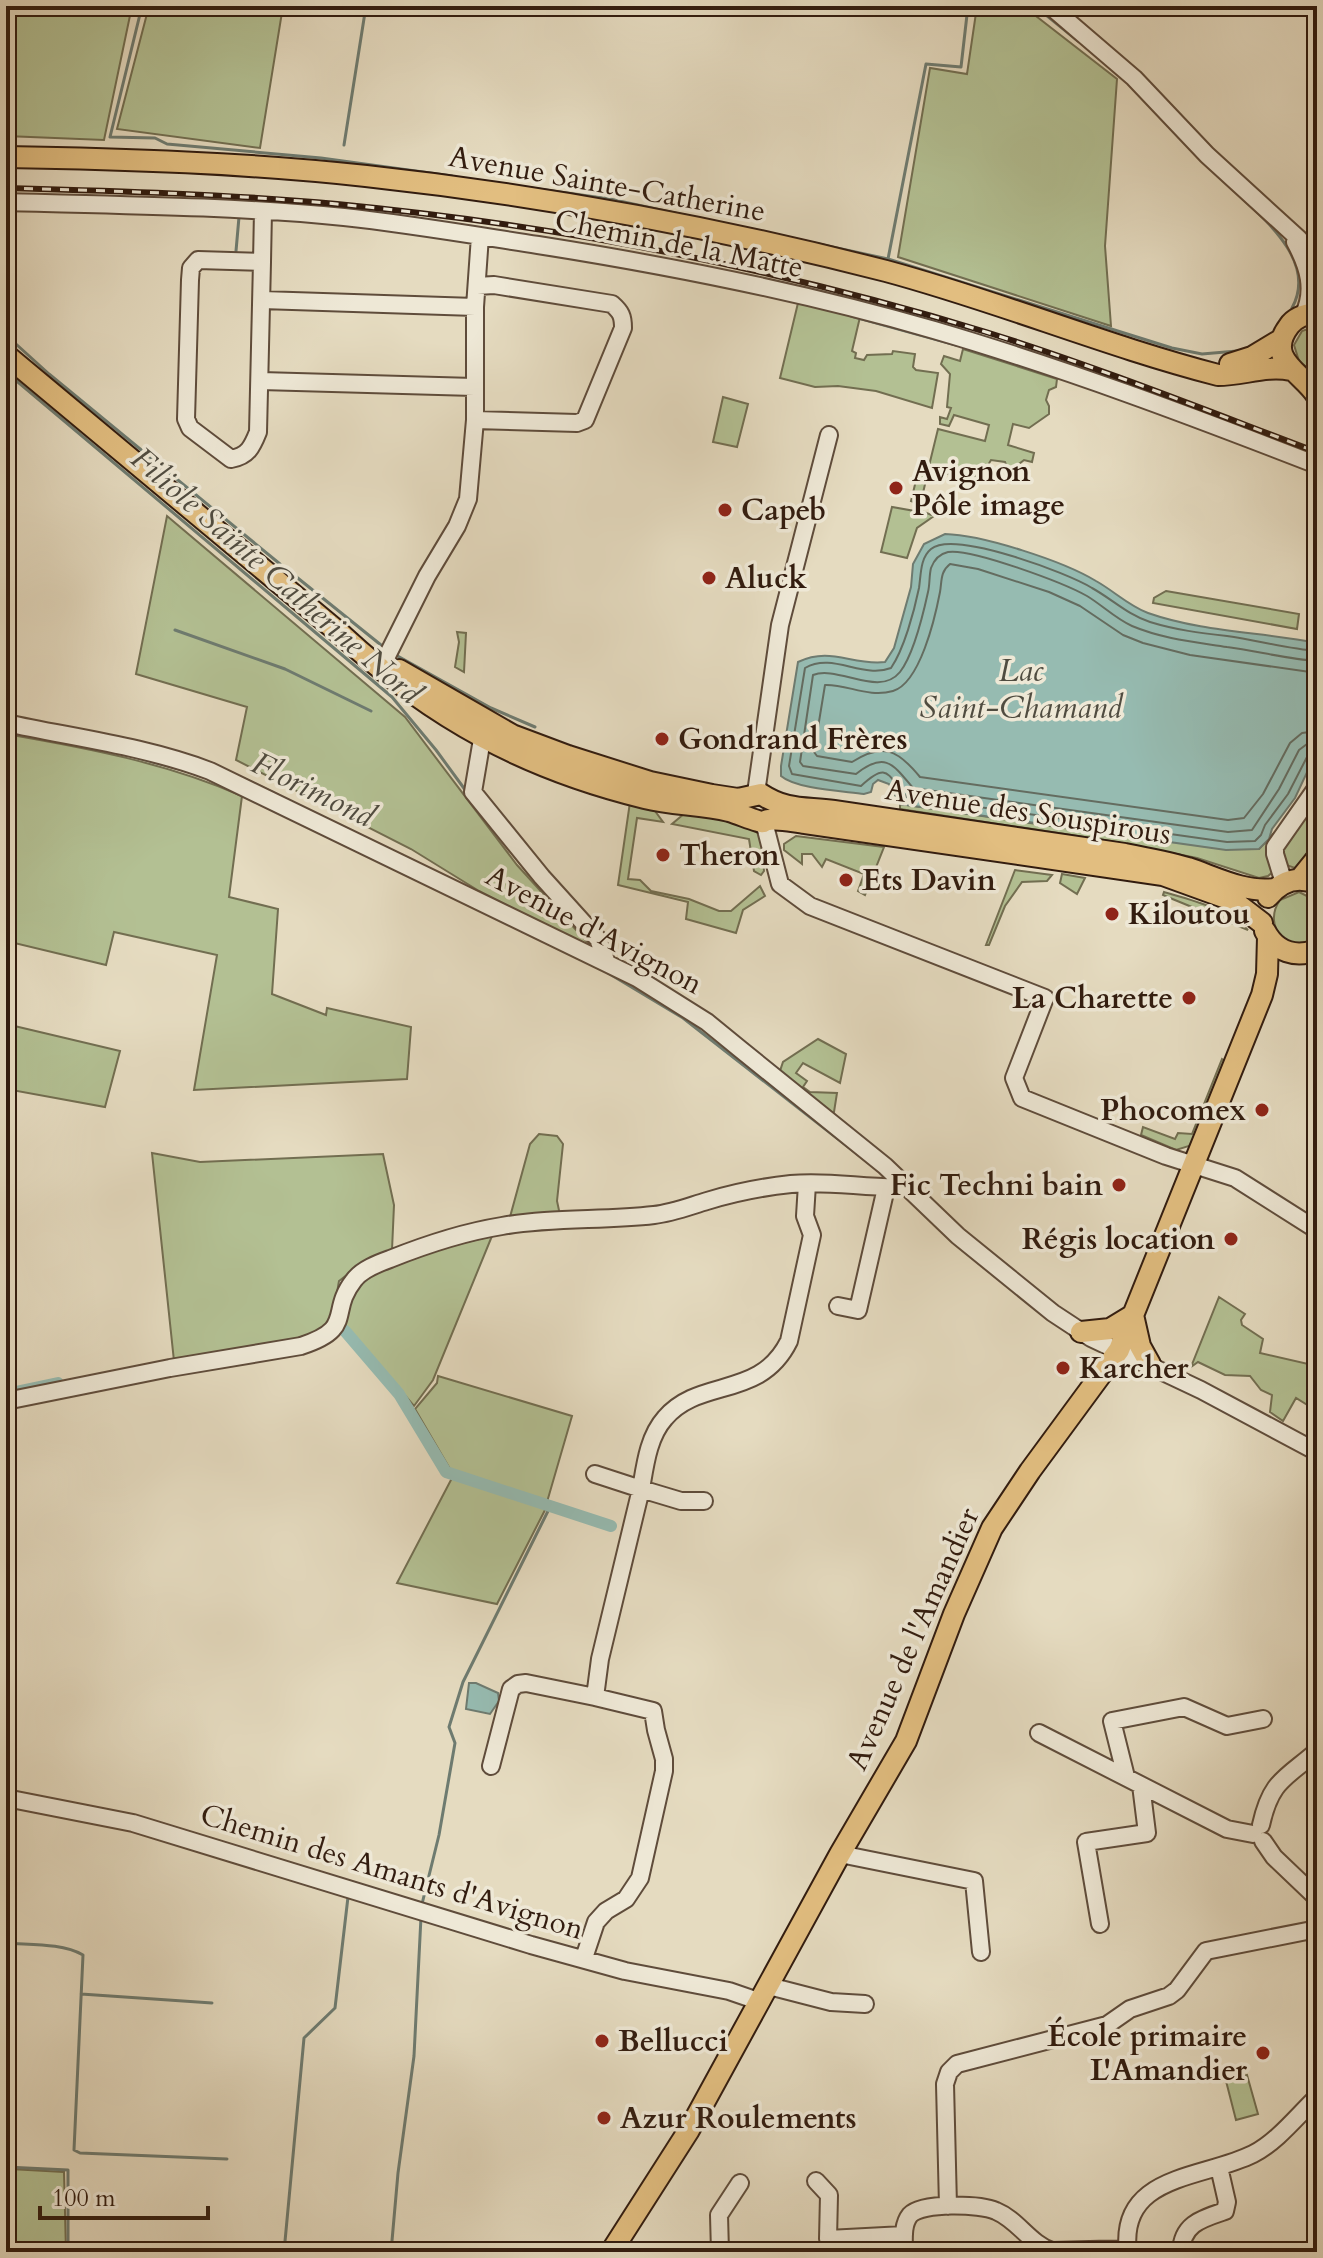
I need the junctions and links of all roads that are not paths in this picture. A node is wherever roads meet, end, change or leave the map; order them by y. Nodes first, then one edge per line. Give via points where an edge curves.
1 (1050, 6) edge
2 (6, 157) edge
3 (6, 202) edge
4 (263, 211) junction
5 (1287, 230) junction
6 (480, 236) junction
7 (1317, 258) edge
8 (262, 262) junction
9 (477, 286) junction
10 (262, 300) junction
11 (475, 307) junction
12 (1310, 314) edge
13 (1282, 339) junction
14 (6, 355) edge
15 (1182, 365) junction
16 (1303, 376) edge
17 (261, 381) junction
18 (474, 387) junction
19 (1317, 396) edge
20 (475, 420) junction
21 (829, 435) dead end
22 (1317, 465) edge
23 (382, 666) junction
24 (6, 723) edge
25 (487, 731) junction
26 (1317, 787) edge
27 (760, 809) junction
28 (1317, 858) edge
29 (1294, 884) edge
30 (1265, 930) junction
31 (1311, 954) edge
32 (607, 963) junction
33 (1262, 995) junction
34 (1195, 1165) junction
35 (807, 1184) junction
36 (906, 1187) junction
37 (886, 1188) junction
38 (1317, 1230) edge
39 (838, 1306) dead end
40 (1133, 1315) junction
41 (1081, 1332) junction
42 (1119, 1350) junction
43 (1150, 1364) junction
44 (6, 1401) edge
45 (1317, 1452) edge
46 (595, 1474) dead end
47 (641, 1489) junction
48 (704, 1501) dead end
49 (595, 1697) junction
50 (1263, 1719) dead end
51 (1039, 1733) dead end
52 (1317, 1751) edge
53 (491, 1766) dead end
54 (1126, 1777) junction
55 (1141, 1785) junction
56 (6, 1798) edge
57 (1259, 1833) junction
58 (840, 1854) junction
59 (1317, 1898) edge
60 (1100, 1924) dead end
61 (1317, 1929) edge
62 (981, 1952) dead end
63 (584, 1958) junction
64 (765, 1994) junction
65 (865, 2004) dead end
66 (1317, 2097) edge
67 (1219, 2167) junction
68 (816, 2181) dead end
69 (740, 2183) dead end
70 (948, 2206) junction
71 (904, 2244) edge
72 (1128, 2250) edge
73 (611, 2252) edge
74 (720, 2252) edge
75 (1181, 2252) edge

1 - 5 street via 1134,78
2 - 15 main road, Avenue Sainte-Catherine via 312,171 594,208 886,272
3 - 4 street, Chemin de la Matte
4 - 6 street, Chemin de la Matte
4 - 8 street
5 - 7 street
5 - 12 street via 1309,278
6 - 9 street
6 - 22 street, Chemin de la Matte via 762,286 932,329 1132,394
8 - 10 street
8 - 17 street via 198,260 191,268 186,419 190,428 231,459 242,457 258,432
9 - 11 street
9 - 20 street via 612,304 621,312 623,328 585,420
10 - 11 street
10 - 17 street
11 - 18 street
12 - 13 main road via 1293,321
13 - 15 main road via 1237,363
13 - 16 main road via 1283,355
14 - 23 main road, Avenue des Souspirous
15 - 16 main road, Avenue Sainte-Catherine via 1218,375 1268,368
16 - 19 main road
17 - 18 street
18 - 20 street
20 - 23 street via 468,499
21 - 27 street via 779,632
23 - 25 main road, Avenue des Souspirous via 429,707
24 - 32 street, Avenue d'Avignon via 128,747 210,771
25 - 27 main road, Avenue des Souspirous via 572,776 606,787 658,801
25 - 32 street via 473,792 598,939
26 - 29 street via 1275,847
27 - 29 main road, Avenue des Souspirous via 820,809 1148,858 1242,887 1264,890
27 - 30 main road, Avenue des Souspirous via 1148,872 1232,900
27 - 34 street via 780,884 810,906 1045,998 1014,1078 1022,1098
28 - 29 main road
29 - 30 main road, Avenue de l'Amandier via 1266,899
30 - 31 main road, Avenue des Souspirous via 1282,950
30 - 33 main road, Avenue de l'Amandier via 1267,974
31 - 33 main road, Avenue de l'Amandier via 1284,967
32 - 36 street, Avenue d'Avignon via 707,1022
33 - 34 main road, Avenue de l'Amandier
34 - 38 street via 1235,1178
34 - 40 main road, Avenue de l'Amandier
35 - 37 street
35 - 44 street via 717,1198 657,1215 502,1226 453,1238 363,1271 345,1297 338,1322 319,1340
35 - 47 street via 805,1216 812,1235 783,1353 751,1380 703,1395 664,1418 650,1445
36 - 37 street
36 - 41 street, Avenue d'Avignon via 1006,1277
37 - 39 street via 858,1310
40 - 41 main road via 1110,1329
40 - 42 main road, Avenue de l'Amandier
40 - 43 main road
41 - 42 street, Avenue d'Avignon
42 - 43 street, Avenue d'Avignon
42 - 58 main road, Avenue de l'Amandier via 992,1528 906,1741
43 - 45 street, Avenue d'Avignon
46 - 47 street
47 - 48 street via 681,1501
47 - 49 street
49 - 53 street via 518,1684 511,1689
49 - 63 street via 653,1711 664,1759 640,1878 626,1899 596,1922
50 - 54 street via 1227,1726 1184,1707 1112,1721
51 - 54 street
52 - 57 street via 1274,1787
54 - 55 street
55 - 57 street via 1227,1829
55 - 60 street via 1147,1833 1086,1842
56 - 63 street, Chemin des Amants d'Avignon via 133,1823
57 - 59 street via 1274,1857
58 - 62 street via 974,1881
58 - 64 main road, Avenue de l'Amandier
61 - 70 street via 1206,1951 1177,1990 1130,2009 1116,2021 957,2064 945,2084
63 - 64 street, Chemin des Amants d'Avignon via 625,1971
64 - 65 street, Chemin des Amants d'Avignon
64 - 73 main road, Avenue de l'Amandier via 689,2130
66 - 67 street via 1257,2152
67 - 72 street via 1146,2194 1130,2218
67 - 75 street via 1225,2211 1196,2220 1183,2235
68 - 71 street via 829,2195 828,2239
69 - 74 street via 719,2215
70 - 71 street via 915,2211 905,2224
70 - 72 street via 997,2211 1052,2251

